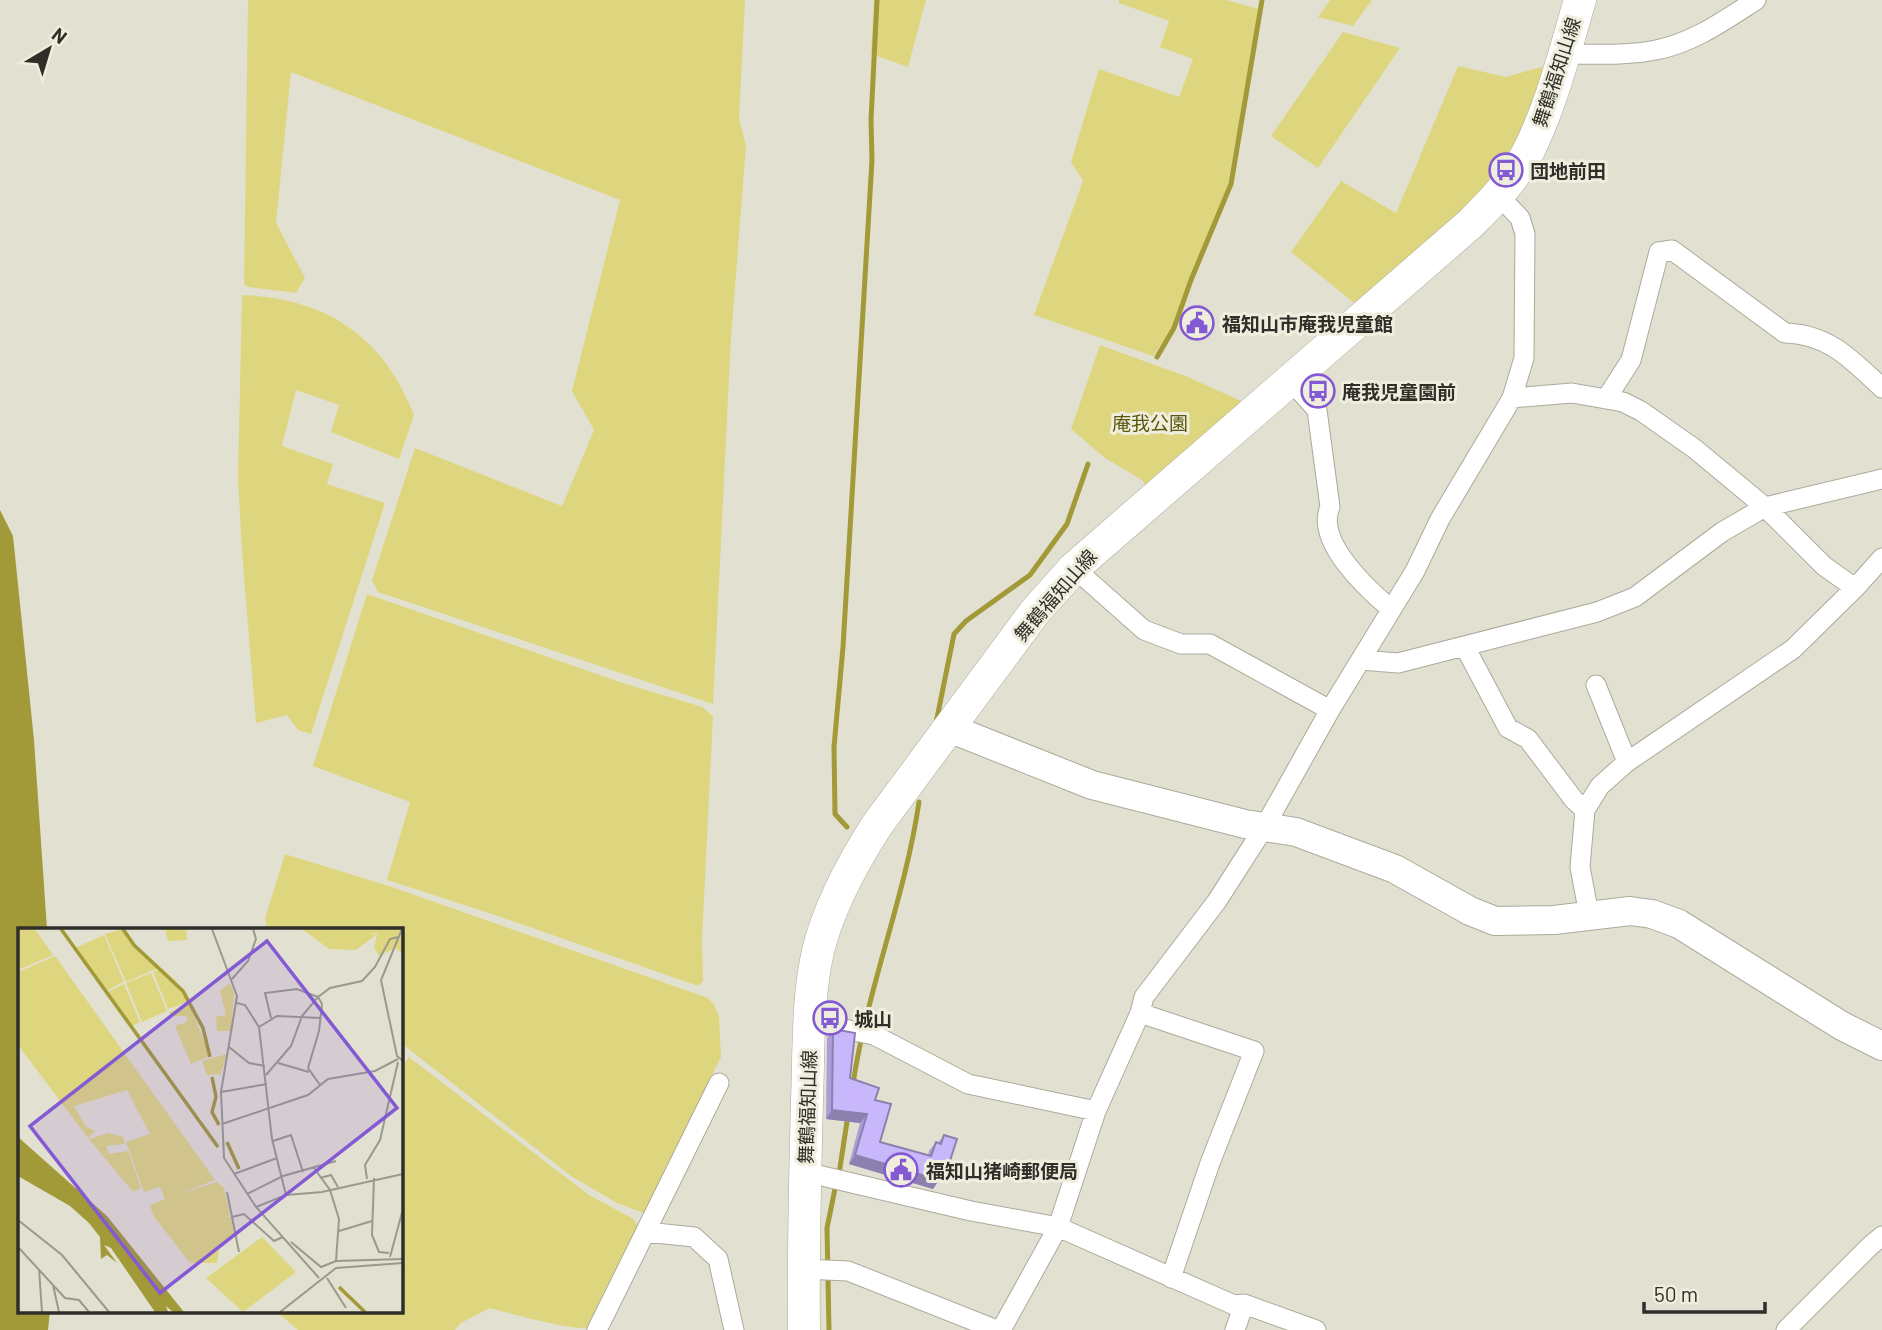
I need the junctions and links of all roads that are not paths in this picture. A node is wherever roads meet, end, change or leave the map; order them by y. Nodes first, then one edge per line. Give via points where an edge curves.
1 (1580, 0) edge
2 (1756, 0) edge
3 (1564, 54) junction
4 (1498, 195) junction
5 (1290, 380) junction
6 (1882, 388) edge
7 (1512, 398) junction
8 (1606, 399) junction
9 (1882, 479) edge
10 (1765, 507) junction
11 (1882, 558) edge
12 (1074, 568) junction
13 (1855, 588) junction
14 (1391, 609) junction
15 (1465, 647) junction
16 (1361, 660) junction
17 (1596, 685) dead end
18 (1330, 710) junction
19 (949, 728) junction
20 (1627, 762) junction
21 (1585, 810) junction
22 (1265, 825) junction
23 (1588, 915) junction
24 (1140, 1013) junction
25 (810, 1022) junction
26 (1882, 1046) edge
27 (719, 1083) dead end
28 (1096, 1111) junction
29 (805, 1172) junction
30 (1058, 1227) junction
31 (646, 1232) junction
32 (1882, 1236) edge
33 (803, 1269) junction
34 (1171, 1278) junction
35 (1244, 1304) junction
36 (597, 1330) edge
37 (734, 1330) edge
38 (804, 1330) edge
39 (999, 1330) edge
40 (1235, 1330) edge
41 (1317, 1330) edge
42 (1786, 1330) edge

1 - 3 main road, 舞鶴福知山線
2 - 3 street via 1693,38 1658,50
3 - 4 main road, 舞鶴福知山線 via 1547,109 1524,160
4 - 5 main road, 舞鶴福知山線
4 - 7 street via 1520,218 1525,234 1524,358
5 - 12 main road, 舞鶴福知山線
5 - 14 street via 1317,410 1328,534 1348,566
6 - 8 street via 1830,344 1805,333 1785,332 1672,250 1659,253 1632,360
7 - 8 street via 1572,393
7 - 14 street
8 - 10 street via 1641,411
9 - 10 street
10 - 13 street via 1824,566
10 - 15 street via 1722,532 1635,597 1597,612
11 - 13 street
12 - 18 street via 1144,630 1181,644 1210,644
12 - 19 main road, 舞鶴福知山線 via 1034,613
13 - 20 street via 1793,649
14 - 16 street
15 - 16 street via 1398,663
15 - 21 street via 1508,728 1528,739
16 - 18 street
17 - 20 street
18 - 22 street
19 - 22 street via 1092,785 1245,824
19 - 25 main road, 舞鶴福知山線 via 853,862 818,949
20 - 21 street via 1600,786
21 - 23 street via 1580,867
22 - 23 street via 1395,869 1495,921
22 - 24 street via 1217,901 1144,997
23 - 26 street via 1630,911 1679,924
24 - 28 street
24 - 34 street via 1254,1051
25 - 28 street via 874,1035 968,1084
25 - 29 main road, 舞鶴福知山線
27 - 31 street
28 - 30 street
29 - 30 street
29 - 33 main road, 舞鶴福知山線
30 - 34 street
30 - 39 street
31 - 36 street
31 - 37 street via 694,1237 718,1259
32 - 42 street
33 - 38 main road, 舞鶴福知山線
33 - 39 street via 848,1271
34 - 35 street via 1234,1305
35 - 40 street
35 - 41 street

